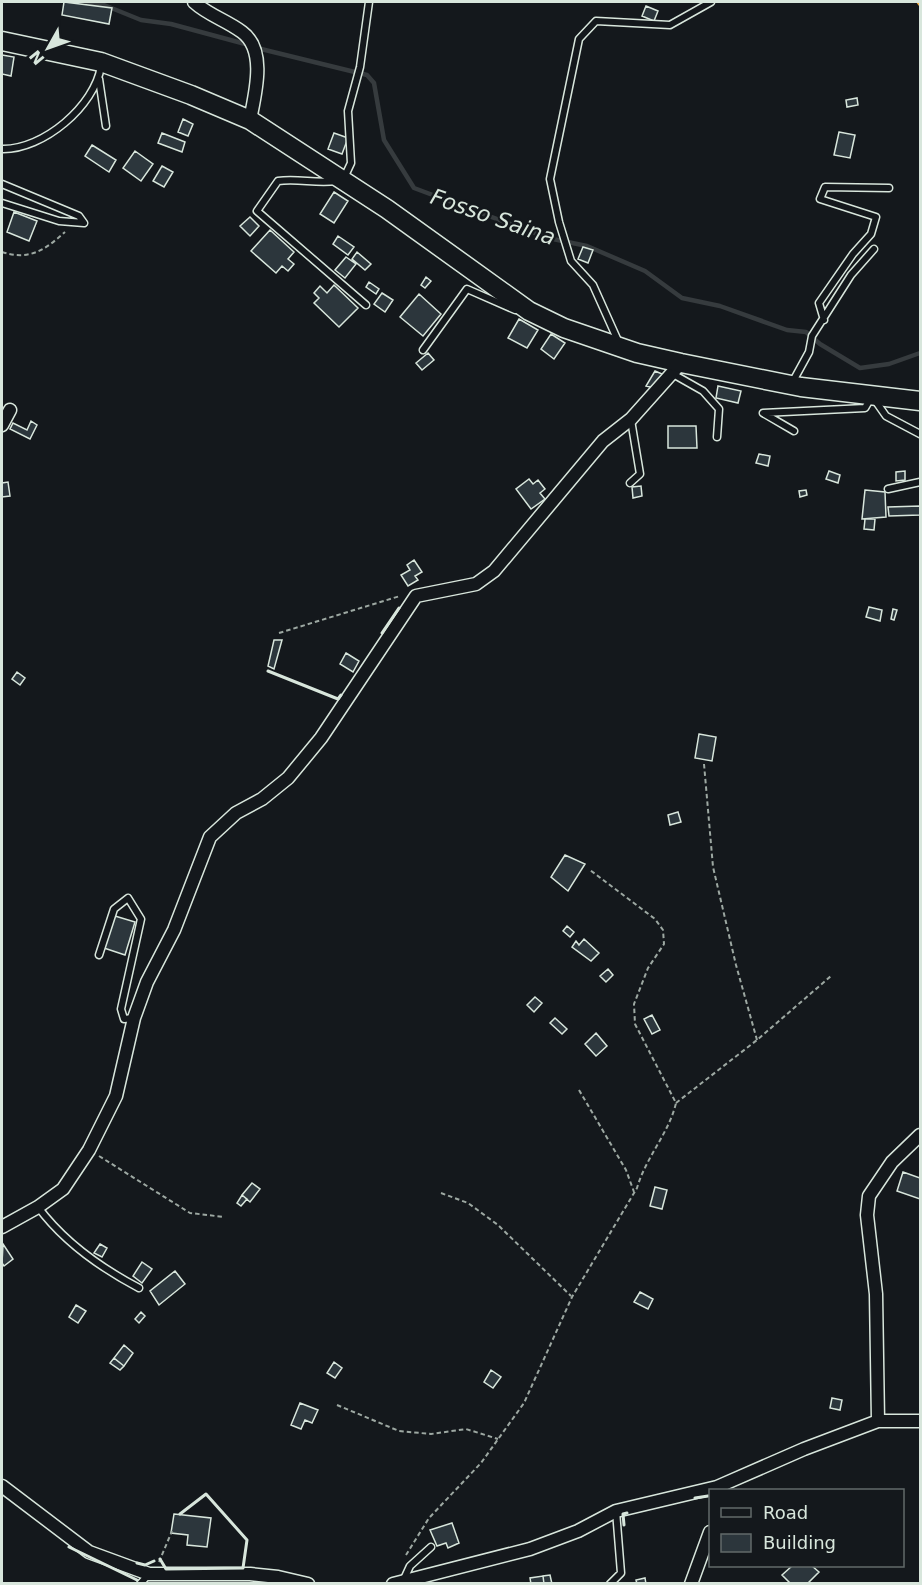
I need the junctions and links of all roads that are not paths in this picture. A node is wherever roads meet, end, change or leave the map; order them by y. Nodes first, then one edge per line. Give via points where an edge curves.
1 (194, 2) edge
2 (369, 2) edge
3 (711, 2) edge
4 (2, 41) edge
5 (100, 70) junction
6 (250, 120) junction
7 (106, 126) dead end
8 (2, 149) edge
9 (344, 180) junction
10 (2, 184) edge
11 (889, 188) dead end
12 (2, 203) edge
13 (874, 249) dead end
14 (366, 305) dead end
15 (529, 312) junction
16 (824, 320) junction
17 (620, 347) junction
18 (423, 350) dead end
19 (677, 368) junction
20 (790, 385) junction
21 (872, 396) junction
22 (921, 401) edge
23 (10, 410) dead end
24 (631, 419) junction
25 (2, 424) edge
26 (794, 431) dead end
27 (921, 434) edge
28 (717, 437) dead end
29 (921, 482) edge
30 (630, 483) dead end
31 (888, 489) dead end
32 (99, 955) dead end
33 (134, 1018) junction
34 (921, 1135) edge
35 (38, 1208) junction
36 (2, 1227) edge
37 (139, 1288) dead end
38 (921, 1420) edge
39 (878, 1421) junction
40 (2, 1486) edge
41 (717, 1489) edge
42 (709, 1491) edge
43 (616, 1511) junction
44 (709, 1537) edge
45 (432, 1547) dead end
46 (147, 1577) edge
47 (198, 1580) edge
48 (397, 1582) edge
49 (308, 1584) edge
50 (610, 1584) edge
51 (691, 1584) edge

1 - 6 street via 251,41 257,64
2 - 9 lane via 360,67 348,111 351,163
3 - 17 lane via 670,25 597,21 579,39 550,179 571,261 593,285
4 - 5 main road
5 - 6 main road via 191,95
5 - 7 lane
5 - 8 lane via 68,123 32,144
6 - 9 main road
9 - 14 lane via 278,181 257,211
9 - 15 main road
10 - 12 lane via 79,216 84,223 59,221
11 - 16 lane via 825,186 820,200 876,217 871,234 819,303
13 - 16 lane via 851,275
15 - 17 main road
15 - 18 lane via 467,289
16 - 20 lane via 812,336 804,363
17 - 19 main road
19 - 20 main road
19 - 24 street
19 - 28 lane via 719,410
20 - 21 main road
21 - 22 main road
21 - 26 lane via 865,408 764,413
21 - 27 lane via 886,416
23 - 25 street
24 - 30 lane via 640,474
24 - 33 street via 603,441 494,571 476,584 416,596 321,738 288,778 236,813 210,837
29 - 31 lane
32 - 33 lane via 114,909 128,897 141,919 121,1009 124,1018
33 - 35 street via 116,1096 89,1150 63,1190
34 - 39 street via 892,1162 868,1196 876,1294
35 - 36 street
35 - 37 lane via 56,1231 116,1276
38 - 39 street
39 - 41 street
40 - 46 street via 90,1552
42 - 43 street
43 - 48 street via 530,1549
43 - 50 lane via 621,1573
44 - 51 street
45 - 48 lane
46 - 47 street
47 - 49 street via 250,1574

